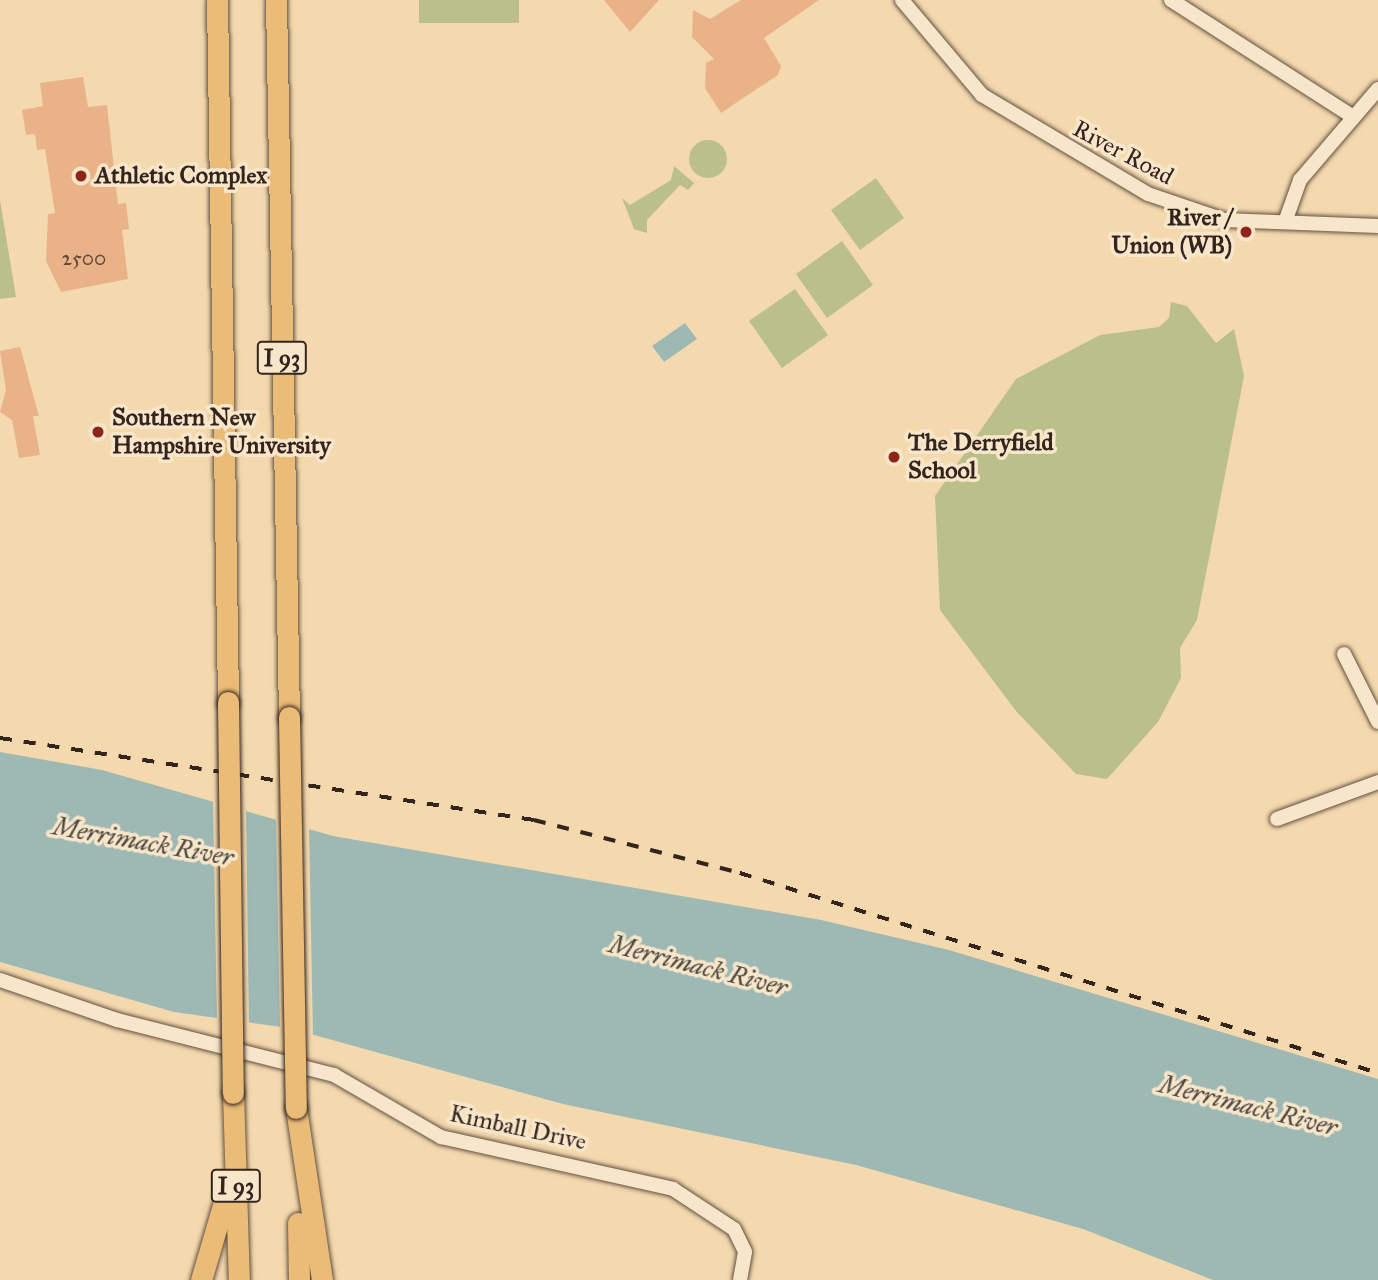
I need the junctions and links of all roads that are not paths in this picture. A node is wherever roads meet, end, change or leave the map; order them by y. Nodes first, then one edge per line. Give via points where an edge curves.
1 (216, 0) edge
2 (276, 0) edge
3 (902, 0) edge
4 (1171, 0) edge
5 (1378, 89) edge
6 (1353, 117) junction
7 (1285, 222) junction
8 (1378, 226) edge
9 (1344, 654) dead end
10 (1378, 722) edge
11 (1378, 782) edge
12 (1277, 819) dead end
13 (0, 980) edge
14 (296, 1108) junction
15 (235, 1138) junction
16 (201, 1280) edge
17 (239, 1280) edge
18 (299, 1280) edge
19 (322, 1280) edge
20 (740, 1280) edge

1 - 15 highway, I 93, bridge
2 - 14 highway, I 93, bridge
3 - 7 street, River Road via 982,95 1083,158 1199,215
4 - 6 street
5 - 6 street
6 - 7 street via 1300,180
7 - 8 street, River Road
9 - 10 street
11 - 12 street
13 - 20 street, Kimball Drive via 117,1020 334,1075 441,1137 673,1189 734,1229 745,1252
14 - 18 highway, I 93
14 - 19 highway
15 - 16 highway via 221,1224
15 - 17 highway, I 93

